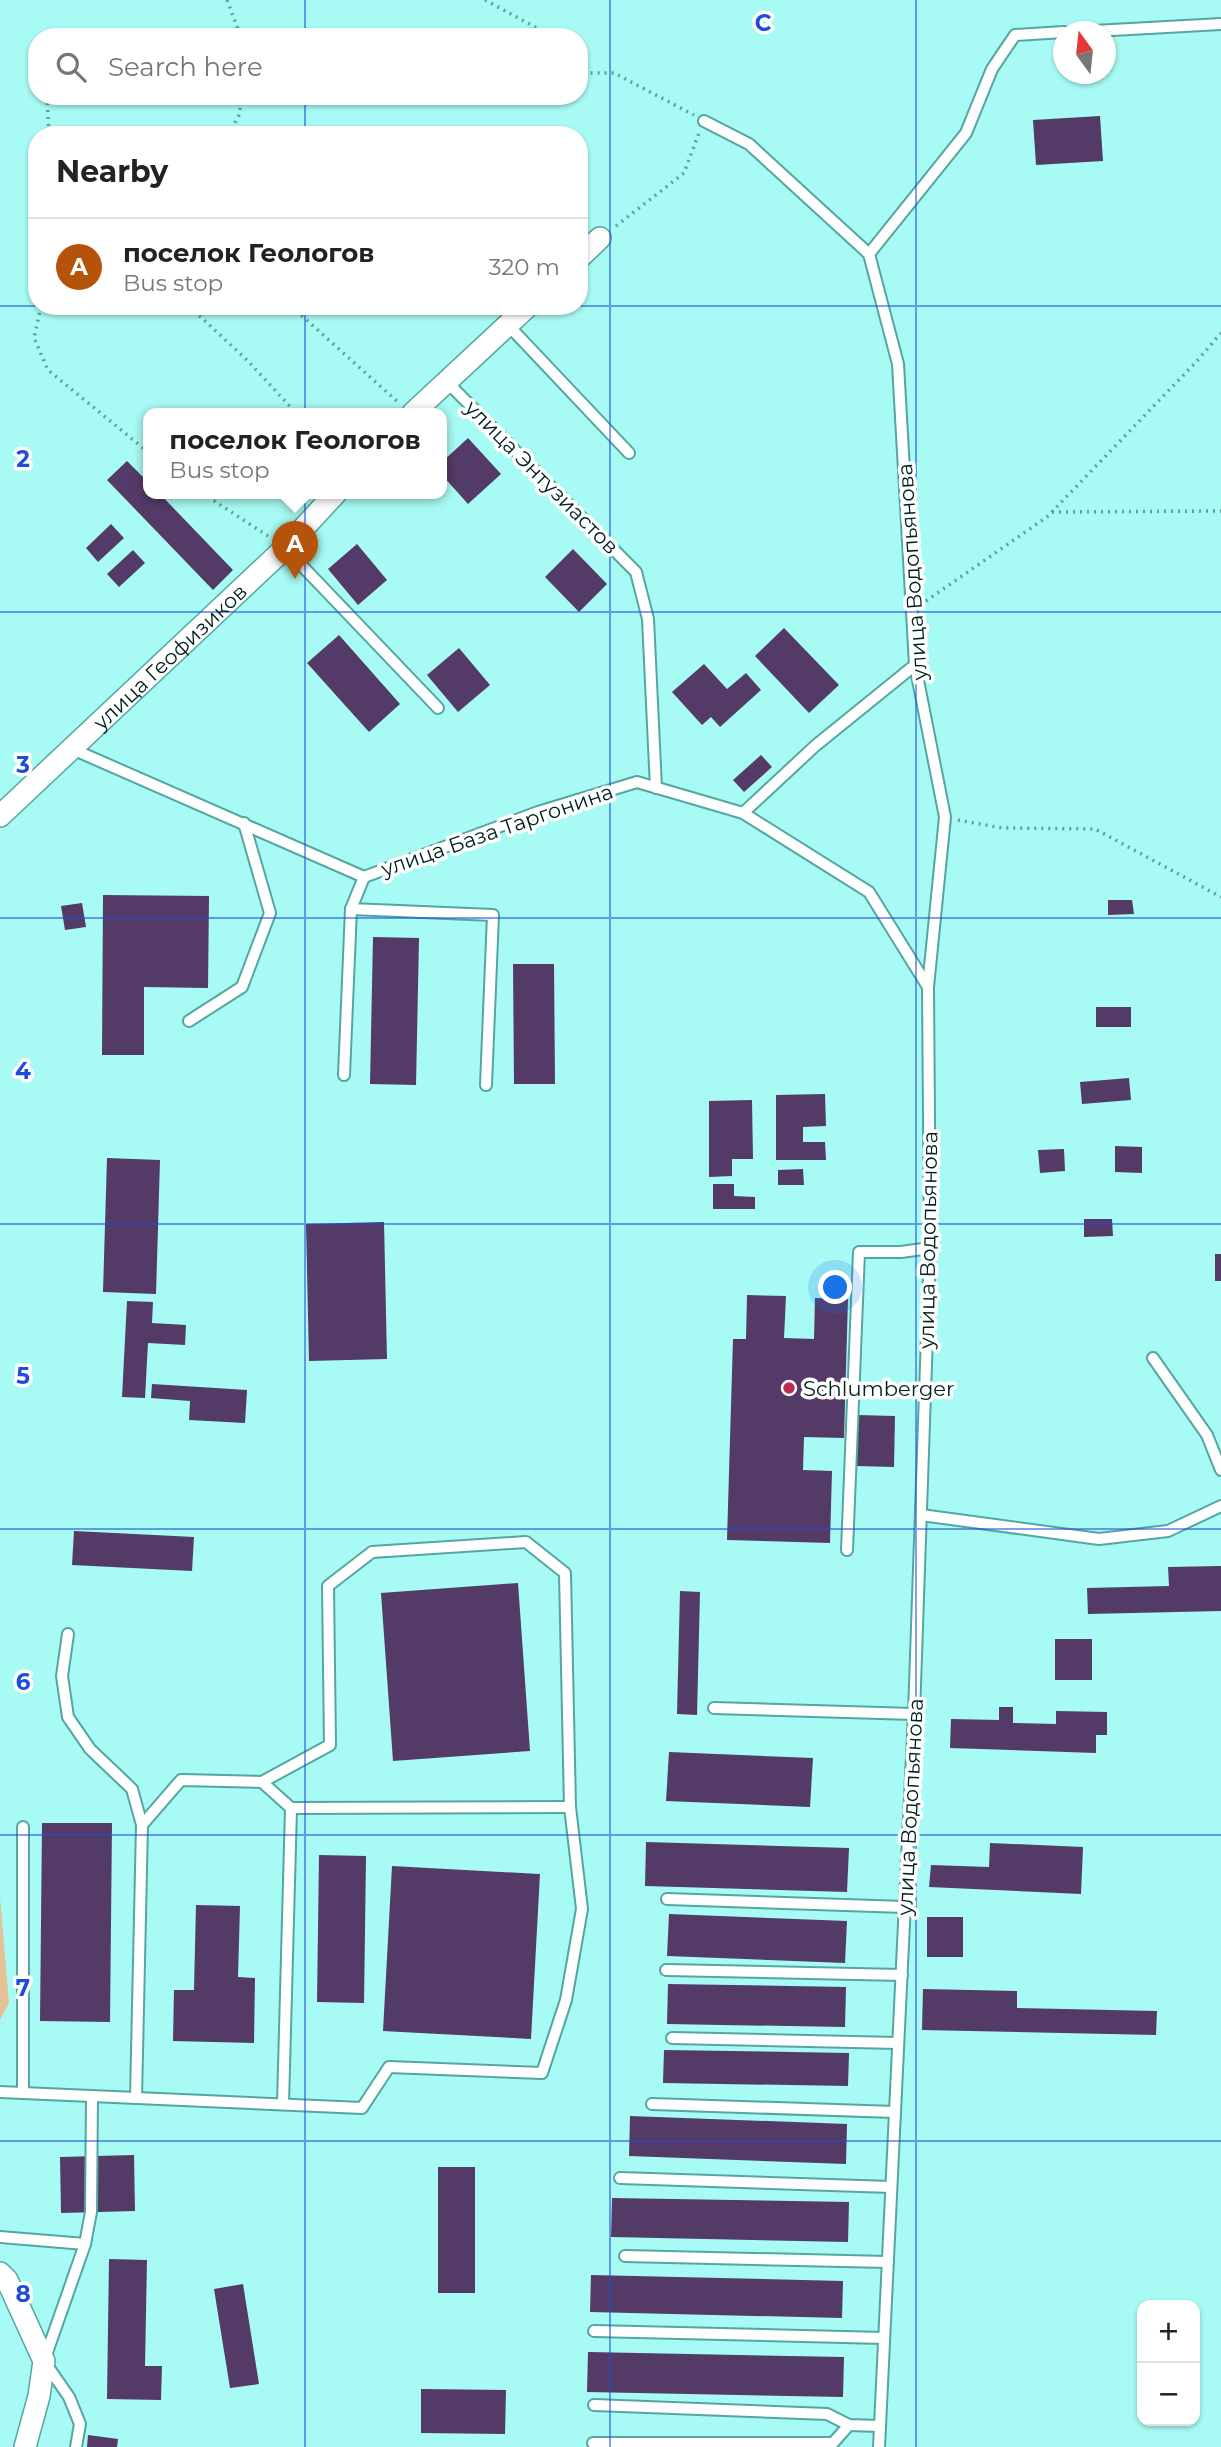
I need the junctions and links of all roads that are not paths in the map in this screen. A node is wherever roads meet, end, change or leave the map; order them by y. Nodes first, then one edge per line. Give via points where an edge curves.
1 (1221, 24) edge
2 (1116, 30) edge
3 (1053, 32) edge
4 (704, 121) road end
5 (600, 238) road end
6 (588, 249) edge
7 (869, 254) junction
8 (519, 315) edge
9 (508, 326) junction
10 (447, 382) junction
11 (407, 408) edge
12 (629, 453) dead end
13 (330, 499) edge
14 (285, 548) junction
15 (915, 665) junction
16 (438, 708) dead end
17 (70, 748) junction
18 (656, 788) junction
19 (743, 813) junction
20 (0, 817) edge
21 (244, 823) junction
22 (364, 877) junction
23 (351, 909) junction
24 (929, 987) junction
25 (189, 1021) dead end
26 (344, 1074) dead end
27 (486, 1084) dead end
28 (930, 1248) junction
29 (1153, 1358) dead end
30 (1221, 1470) edge
31 (1221, 1506) edge
32 (921, 1515) junction
33 (847, 1550) dead end
34 (68, 1634) dead end
35 (714, 1708) dead end
36 (914, 1714) junction
37 (262, 1782) junction
38 (570, 1807) junction
39 (291, 1808) junction
40 (142, 1825) junction
41 (23, 1827) dead end
42 (667, 1899) dead end
43 (905, 1908) junction
44 (666, 1970) dead end
45 (902, 1976) junction
46 (672, 2038) dead end
47 (898, 2043) junction
48 (0, 2092) edge
49 (23, 2093) junction
50 (92, 2096) junction
51 (136, 2098) junction
52 (283, 2104) junction
53 (652, 2104) dead end
54 (895, 2112) junction
55 (620, 2178) dead end
56 (891, 2187) junction
57 (0, 2237) edge
58 (85, 2244) junction
59 (625, 2256) dead end
60 (888, 2262) junction
61 (0, 2273) edge
62 (594, 2331) dead end
63 (884, 2338) junction
64 (44, 2361) junction
65 (594, 2404) dead end
66 (849, 2425) junction
67 (880, 2426) junction
68 (593, 2443) dead end
69 (25, 2447) edge
70 (76, 2447) edge
71 (879, 2447) edge

1 - 2 lane
3 - 7 lane via 1015,34 992,69 966,133
4 - 7 lane via 749,145
5 - 6 street
7 - 15 lane, улица Водопьянова via 898,364
8 - 9 street
9 - 10 street
9 - 12 lane
10 - 11 street
10 - 18 lane, улица Энтузиастов via 636,572 648,619
13 - 14 street, улица Геофизиков
14 - 16 lane
14 - 17 street, улица Геофизиков
15 - 19 lane via 815,746
15 - 24 lane, улица Водопьянова via 945,817
17 - 20 street, улица Геофизиков
17 - 21 lane
18 - 19 lane, улица База Таргонина
18 - 22 lane, улица База Таргонина via 637,782 538,812
19 - 24 lane, улица База Таргонина via 869,892
21 - 22 lane
21 - 25 lane via 270,913 242,987
22 - 23 lane
23 - 26 lane
23 - 27 lane via 494,915
24 - 28 lane, улица Водопьянова
28 - 32 lane, улица Водопьянова
28 - 33 lane via 859,1252
29 - 30 lane via 1207,1435
31 - 32 lane via 1168,1531 1099,1539
32 - 36 lane, улица Водопьянова
34 - 40 lane via 62,1676 68,1717 90,1749 132,1789
35 - 36 lane
36 - 43 lane, улица Водопьянова
37 - 38 lane via 330,1745 328,1586 372,1552 526,1542 565,1573
37 - 39 lane
37 - 40 lane via 181,1780
38 - 39 lane
38 - 52 lane via 582,1909 566,2000 542,2073 389,2067 362,2108
39 - 52 lane
40 - 51 lane
41 - 49 lane
42 - 43 lane
43 - 45 lane, улица Водопьянова
44 - 45 lane
45 - 47 lane, улица Водопьянова
46 - 47 lane
47 - 54 lane, улица Водопьянова
48 - 49 lane
49 - 50 lane
50 - 51 lane
50 - 58 lane via 91,2212
51 - 52 lane
53 - 54 lane
54 - 56 lane, улица Водопьянова
55 - 56 lane
56 - 60 lane, улица Водопьянова
57 - 58 lane
58 - 64 lane
59 - 60 lane
60 - 63 lane, улица Водопьянова
61 - 64 street
62 - 63 lane
63 - 67 lane, улица Водопьянова
64 - 69 street
64 - 70 lane via 69,2397 80,2424
65 - 66 lane via 827,2414
66 - 67 lane
66 - 68 lane via 833,2443
67 - 71 lane, улица Водопьянова

